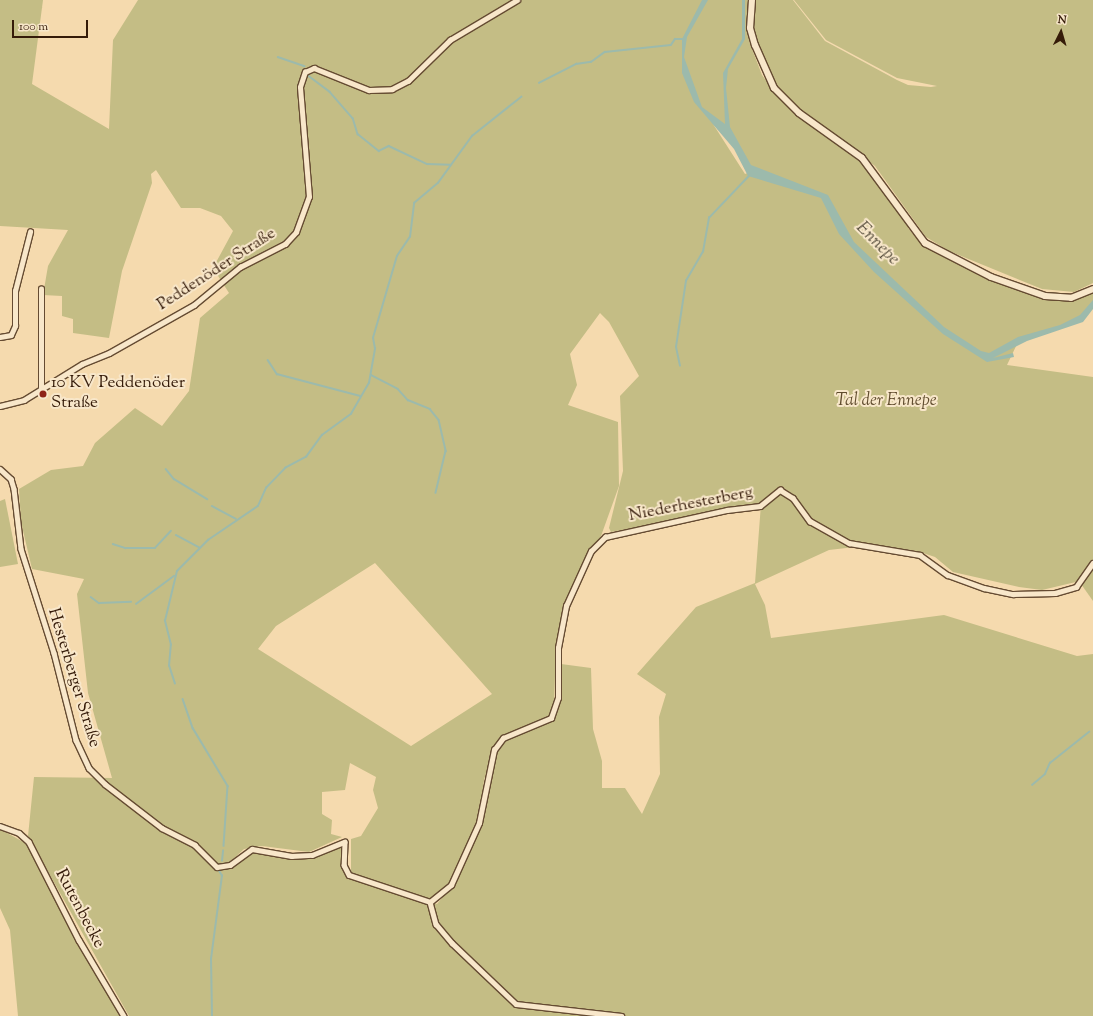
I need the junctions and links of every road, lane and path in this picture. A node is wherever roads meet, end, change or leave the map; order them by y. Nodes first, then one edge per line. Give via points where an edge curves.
1 (518, 0) edge
2 (752, 0) edge
3 (30, 232) dead end
4 (41, 289) dead end
5 (1093, 289) edge
6 (0, 337) edge
7 (41, 390) junction
8 (0, 406) edge
9 (0, 468) edge
10 (1093, 563) edge
11 (0, 826) edge
12 (430, 902) junction
13 (124, 1016) edge
14 (621, 1016) edge

1 - 7 street, Peddenöder Straße via 450,40 408,81 392,89 369,90 314,68 305,72 300,87 309,197 296,232 285,244 240,268 194,305
2 - 5 street via 750,28 774,88 799,113 862,158 925,243 991,276 1045,296 1071,298
3 - 6 street via 15,291 15,326 11,336
4 - 7 street
7 - 8 street, Peddenöder Straße via 24,400
9 - 12 street, Hesterberger Straße via 10,479 14,489 22,555 54,653 76,740 89,768 162,828 194,845 216,867 230,865 252,849 291,856 312,855 345,842 344,865 350,875
10 - 12 street, Niederhesterberg via 1082,582 1068,590 1036,595 984,588 948,575 920,555 849,544 810,521 792,498 780,490 760,506 720,511 605,537 588,557 566,606 558,648 557,706 551,718 503,738 494,750 479,823 451,885
11 - 13 street, Rutenbecke via 19,833 29,842 79,940
12 - 14 street via 436,924 452,943 516,1004

